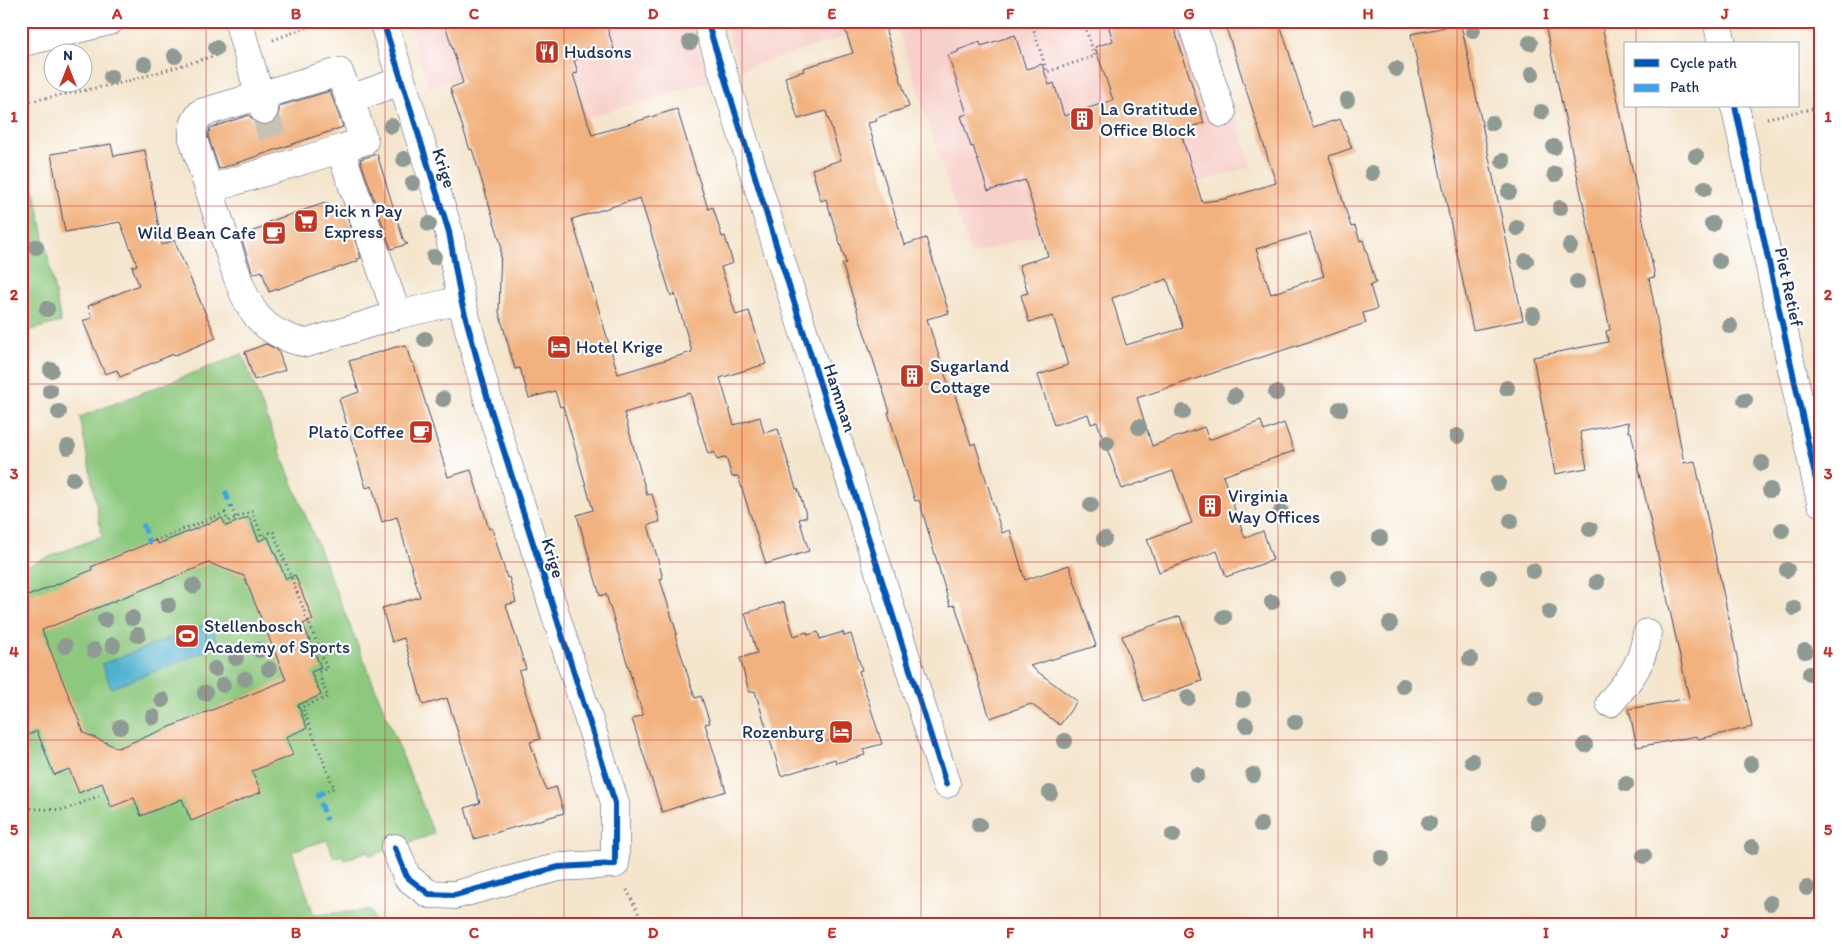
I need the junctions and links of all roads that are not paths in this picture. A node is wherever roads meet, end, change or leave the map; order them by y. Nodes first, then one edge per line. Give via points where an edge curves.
1 (110, 21) edge
2 (238, 21) edge
3 (383, 21) edge
4 (707, 21) edge
5 (1190, 21) edge
6 (1717, 21) edge
7 (1722, 42) edge
8 (21, 43) edge
9 (401, 81) junction
10 (350, 99) junction
11 (262, 102) junction
12 (1735, 108) edge
13 (1222, 113) dead end
14 (340, 150) junction
15 (209, 189) junction
16 (461, 300) junction
17 (397, 315) junction
18 (1821, 503) edge
19 (1647, 633) dead end
20 (1610, 703) dead end
21 (946, 784) dead end
22 (395, 848) dead end

1 - 8 street
2 - 11 street
3 - 9 street, Krige
4 - 21 street, Hamman
5 - 13 street
6 - 7 street
9 - 10 street
9 - 16 street, Krige via 449,232
10 - 11 street via 339,72
10 - 14 street via 364,141
11 - 15 street via 201,113 195,121 193,139
12 - 18 street, Piet Retief
14 - 15 street via 279,158
14 - 17 street
15 - 17 street via 248,300 258,317 275,331 292,341 307,343
16 - 17 street
16 - 22 street, Krige via 490,408 615,803 615,864 559,867 454,895 429,894 407,878
19 - 20 street via 1644,653 1636,672

